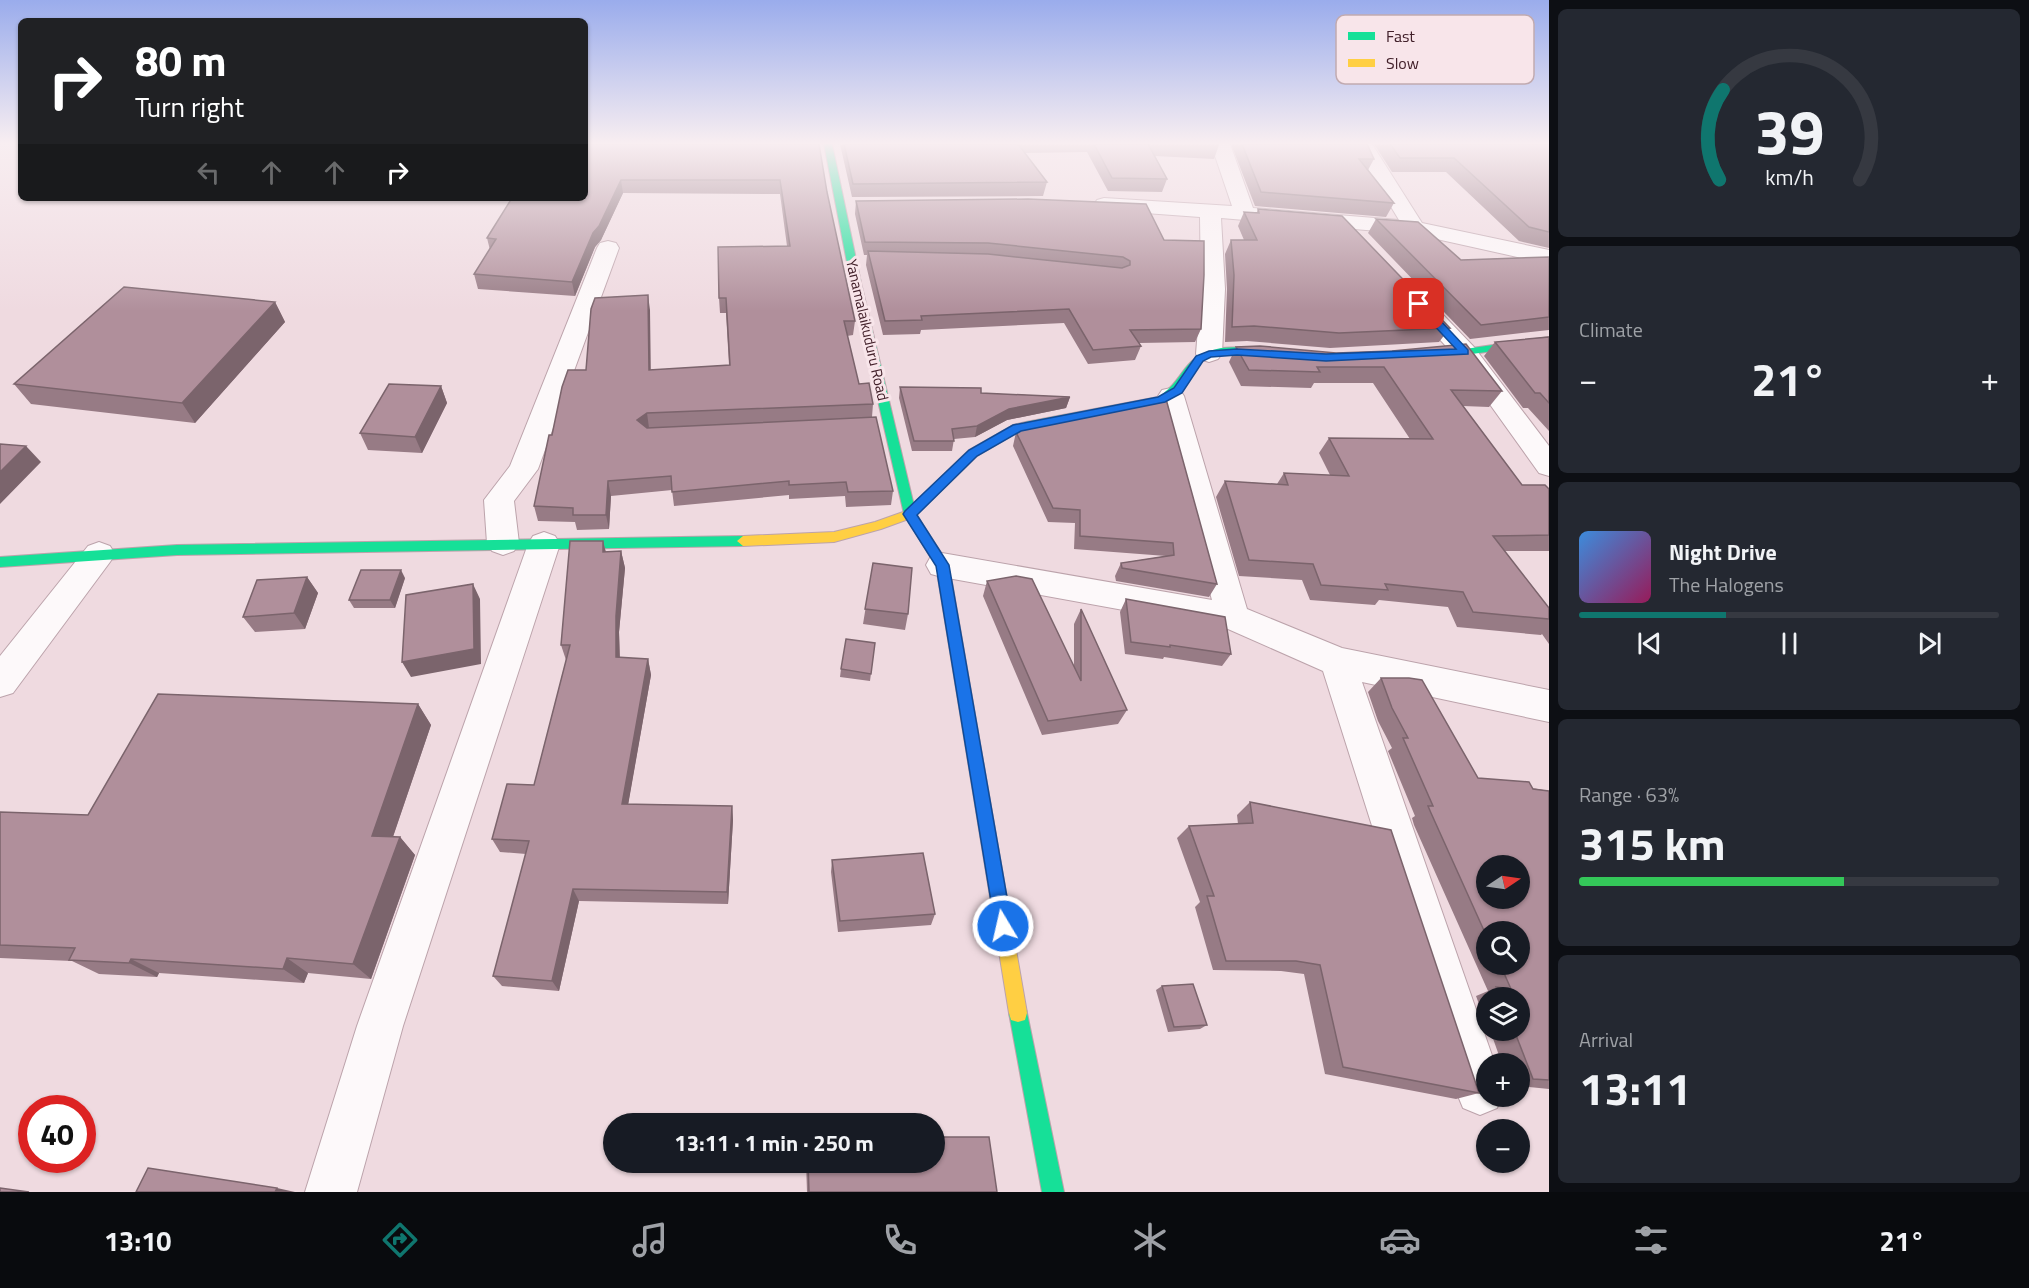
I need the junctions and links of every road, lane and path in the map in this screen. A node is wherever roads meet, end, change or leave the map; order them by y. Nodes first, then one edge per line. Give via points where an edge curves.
1 (838, 200) edge
2 (1240, 200) edge
3 (1396, 200) edge
4 (1080, 204) edge
5 (862, 205) edge
6 (839, 206) junction
7 (1210, 211) junction
8 (1245, 215) junction
9 (1344, 224) junction
10 (1413, 228) junction
11 (608, 248) dead end
12 (1368, 249) edge
13 (1549, 257) edge
14 (1400, 284) edge
15 (1549, 340) edge
16 (1465, 352) junction
17 (1209, 354) junction
18 (1407, 354) edge
19 (1292, 356) edge
20 (1171, 396) junction
21 (1549, 466) edge
22 (910, 514) junction
23 (503, 543) junction
24 (543, 544) junction
25 (99, 554) junction
26 (0, 562) edge
27 (942, 565) junction
28 (1233, 617) junction
29 (1338, 662) junction
30 (0, 682) edge
31 (1549, 706) edge
32 (1476, 1079) edge
33 (331, 1192) edge
34 (1053, 1192) edge

1 - 6 main road, Yanamalaikuduru Road
2 - 8 street
3 - 10 street
4 - 7 street
5 - 6 street
6 - 22 main road, Yanamalaikuduru Road
7 - 8 street
7 - 17 street via 1213,289
8 - 9 street
9 - 10 street
9 - 12 street
10 - 13 street
11 - 23 street via 523,469 499,500
14 - 16 street
15 - 16 main road
16 - 18 main road
16 - 21 street
17 - 19 main road
17 - 20 main road via 1200,358
20 - 22 main road via 1017,428 973,453
20 - 28 street
22 - 24 main road via 834,537
22 - 27 main road, Yanamalaikuduru Road
23 - 24 main road
23 - 25 main road
24 - 33 street via 380,1026
25 - 26 main road
25 - 30 street
27 - 28 street
27 - 34 main road via 1022,1038
28 - 29 street
29 - 31 street
29 - 32 street

